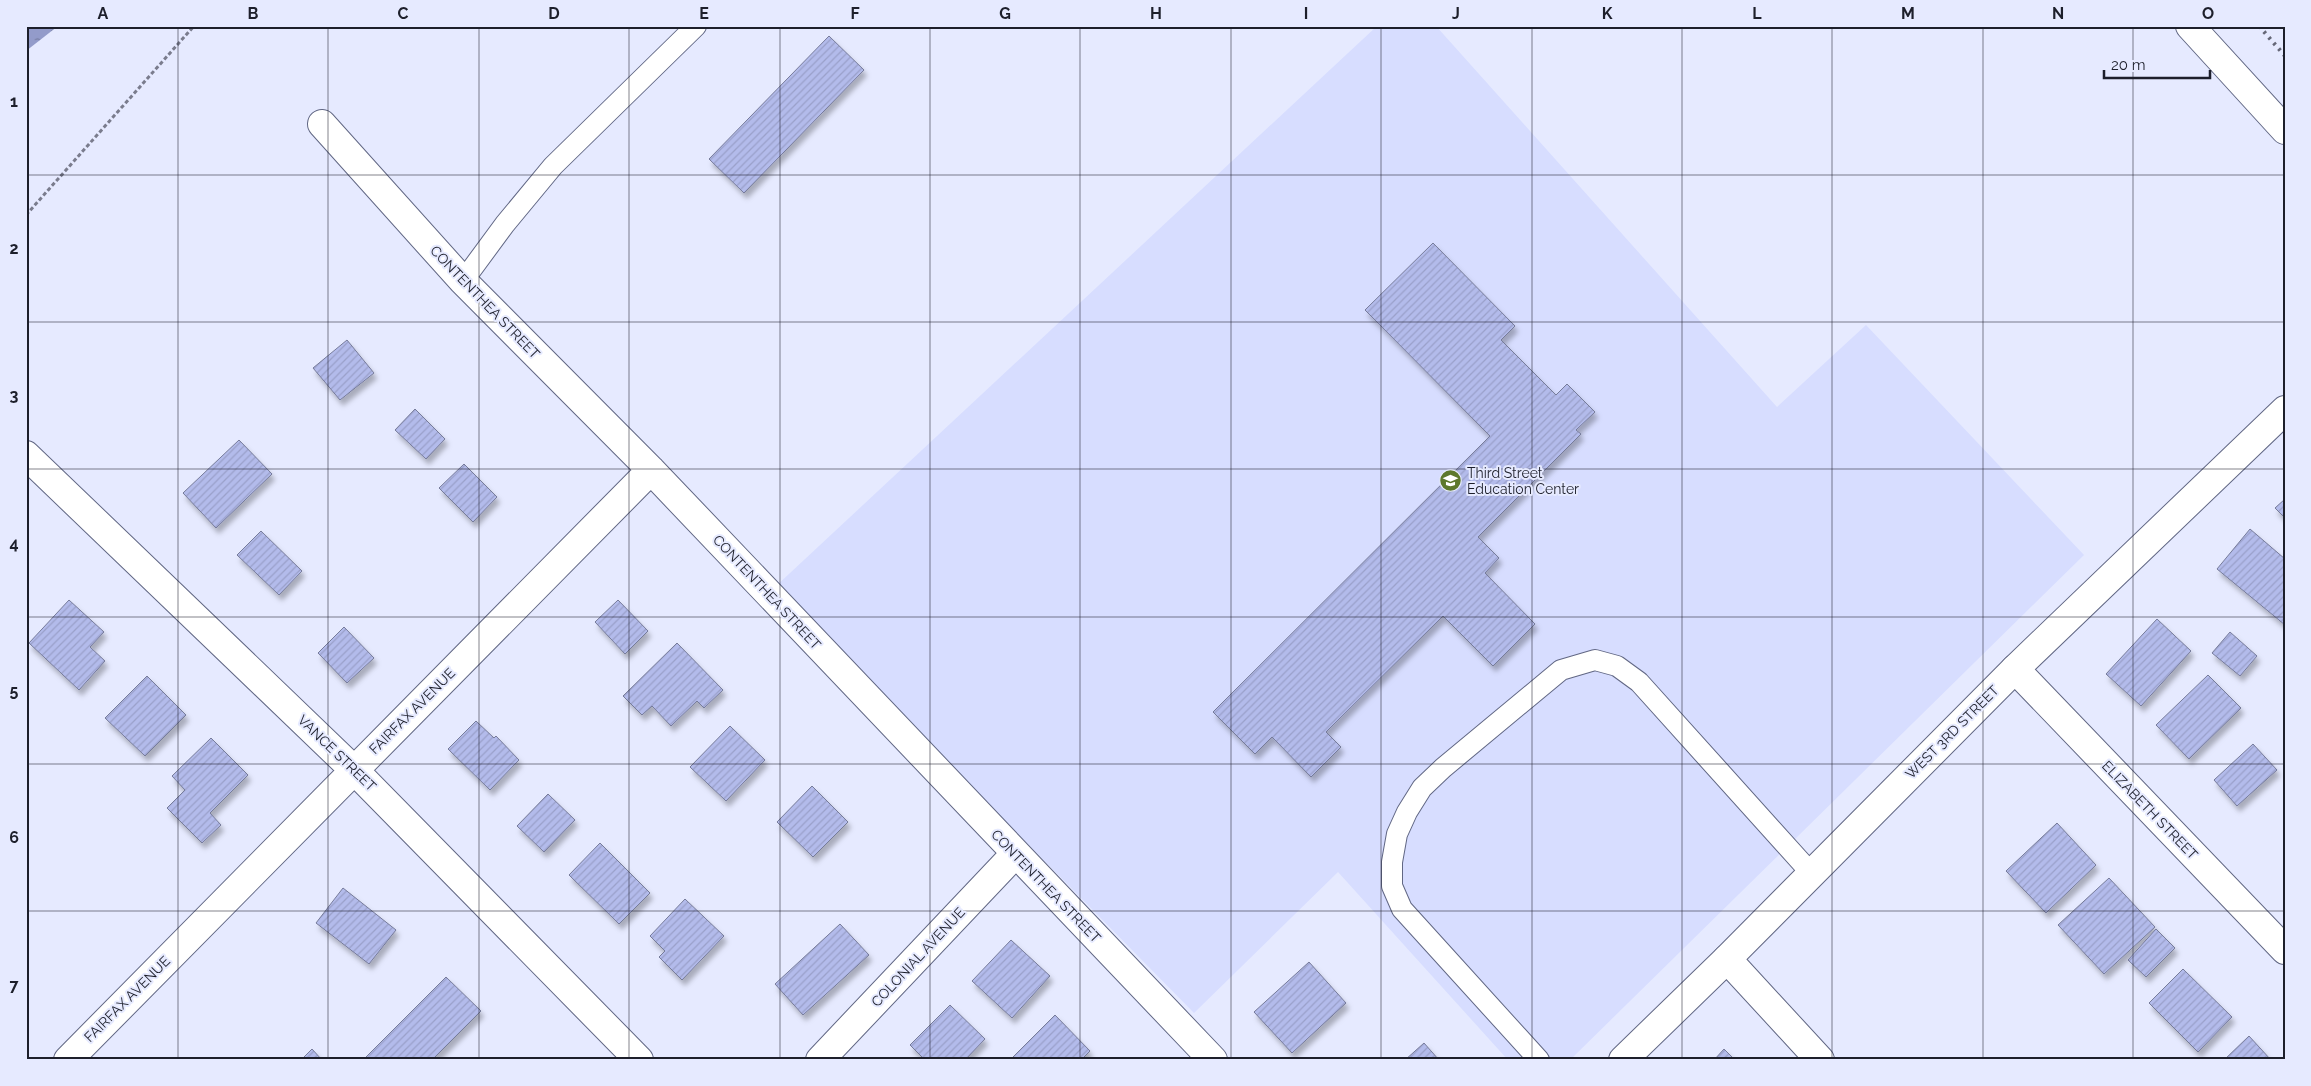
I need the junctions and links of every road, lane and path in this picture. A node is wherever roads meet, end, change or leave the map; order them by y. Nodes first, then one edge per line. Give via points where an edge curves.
1 (194, 26) edge
2 (696, 26) edge
3 (2190, 26) edge
4 (322, 124) dead end
5 (2285, 130) edge
6 (26, 215) edge
7 (463, 281) junction
8 (2285, 410) edge
9 (26, 455) edge
10 (651, 470) junction
11 (2014, 669) junction
12 (354, 770) junction
13 (1015, 854) junction
14 (1811, 873) junction
15 (2285, 950) edge
16 (1727, 959) junction
17 (68, 1060) edge
18 (639, 1060) edge
19 (820, 1060) edge
20 (1214, 1060) edge
21 (1539, 1060) edge
22 (1623, 1060) edge
23 (1820, 1060) edge

1 - 6 path
2 - 7 lane via 552,166
3 - 5 street
4 - 7 street, CONTENTHEA STREET
7 - 10 street, CONTENTHEA STREET
8 - 11 street, WEST 3RD STREET
9 - 12 street, VANCE STREET
10 - 12 street, FAIRFAX AVENUE
10 - 13 street, CONTENTHEA STREET
11 - 14 street, WEST 3RD STREET
11 - 15 street, ELIZABETH STREET
12 - 17 street, FAIRFAX AVENUE
12 - 18 street, VANCE STREET
13 - 19 street, COLONIAL AVENUE
13 - 20 street, CONTENTHEA STREET
14 - 16 street, WEST 3RD STREET
14 - 21 lane via 1640,682 1618,666 1596,660 1562,670 1544,682 1422,788 1397,834 1392,862 1392,886 1402,909
16 - 22 street, WEST 3RD STREET
16 - 23 street

